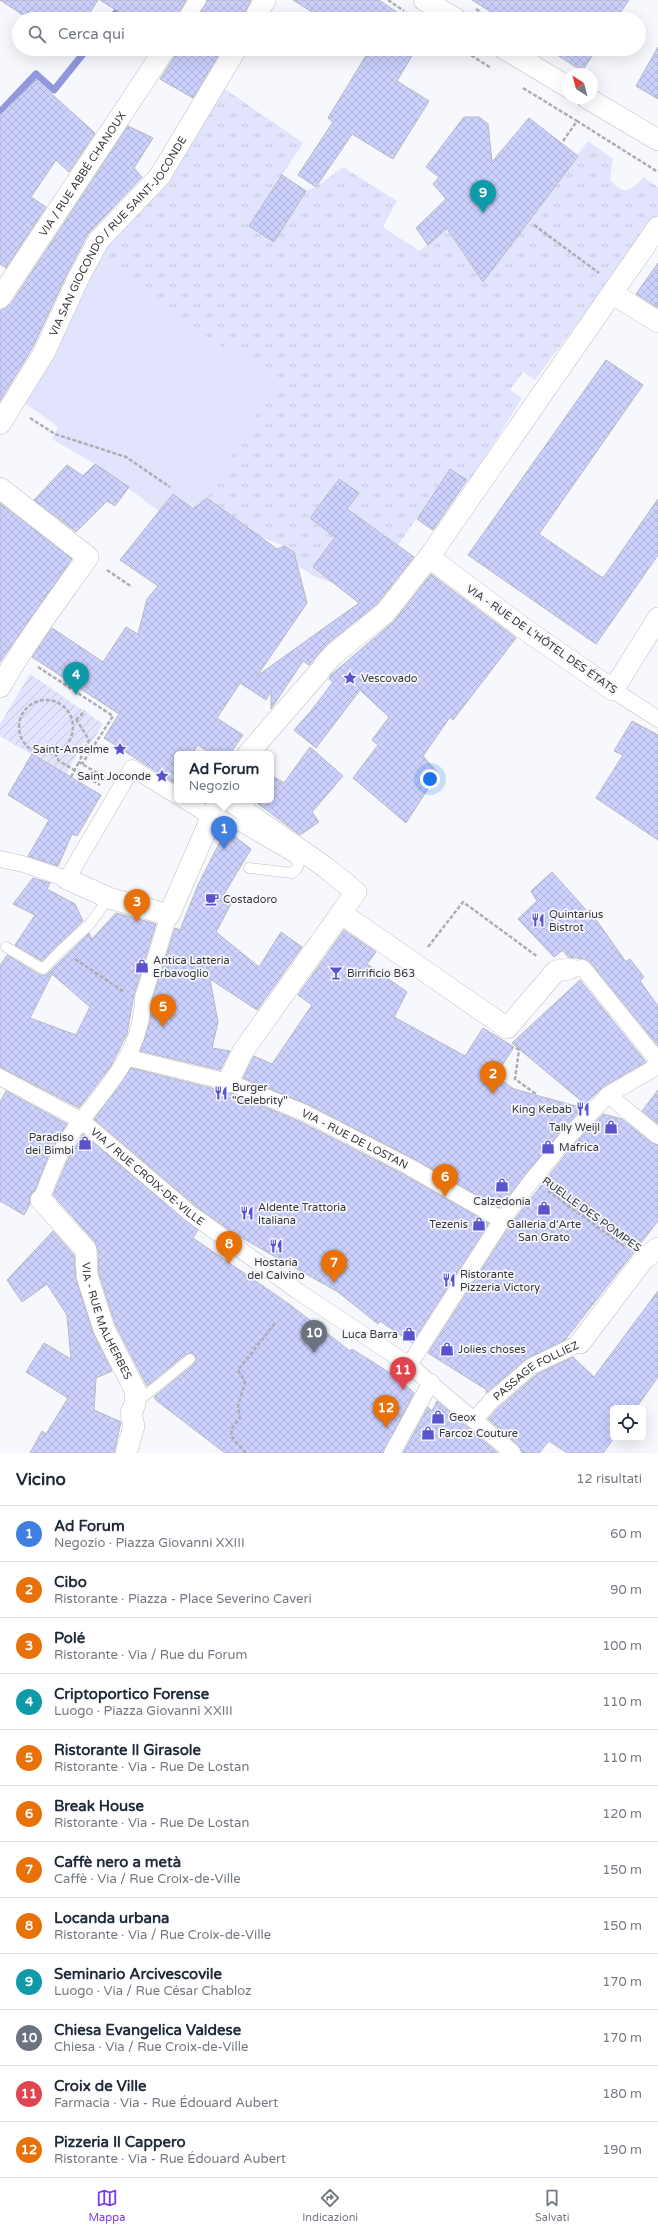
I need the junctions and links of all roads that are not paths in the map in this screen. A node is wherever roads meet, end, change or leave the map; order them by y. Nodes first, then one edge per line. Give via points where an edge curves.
1 (198, 0) edge
2 (265, 0) edge
3 (424, 0) edge
4 (190, 12) edge
5 (258, 12) edge
6 (444, 12) edge
7 (160, 56) edge
8 (232, 56) edge
9 (517, 56) edge
10 (562, 83) edge
11 (597, 104) edge
12 (658, 140) edge
13 (658, 227) edge
14 (614, 289) junction
15 (0, 298) edge
16 (658, 322) edge
17 (0, 423) edge
18 (0, 488) edge
19 (429, 557) junction
20 (658, 618) edge
21 (0, 688) edge
22 (613, 690) junction
23 (658, 719) edge
24 (251, 751) edge
25 (174, 794) edge
26 (199, 803) edge
27 (218, 807) edge
28 (0, 859) edge
29 (248, 868) dead end
30 (67, 879) junction
31 (109, 898) junction
32 (340, 913) junction
33 (169, 915) junction
34 (6, 947) dead end
35 (563, 970) joint
36 (129, 1058) junction
37 (658, 1061) edge
38 (658, 1066) edge
39 (0, 1076) edge
40 (228, 1082) junction
41 (608, 1095) junction
42 (82, 1121) junction
43 (658, 1136) edge
44 (41, 1200) joint
45 (502, 1220) junction
46 (651, 1254) edge
47 (580, 1343) joint
48 (190, 1359) dead end
49 (409, 1365) junction
50 (431, 1382) junction
51 (135, 1404) junction
52 (474, 1420) junction
53 (126, 1453) edge
54 (392, 1453) edge
55 (513, 1453) edge

1 - 4 street
2 - 5 street
3 - 6 street
7 - 15 street, VIA / RUE ABBÉ CHANOUX
8 - 17 street, VIA SAN GIOCONDO / RUE SAINT-JOCONDE via 160,176 99,240 44,353
9 - 10 street
11 - 12 street
13 - 14 street
14 - 16 street
14 - 19 street
18 - 21 street via 88,557 19,654
19 - 22 street, VIA - RUE DE L'HÔTEL DES ÉTATS via 523,628
19 - 24 street via 386,612 334,654
20 - 22 street
22 - 23 street, VIA - RUE DE L'HÔTEL DES ÉTATS
25 - 30 street via 132,768
26 - 27 street
27 - 29 lane via 299,863 292,873
27 - 32 street via 325,867 356,892
27 - 33 street
28 - 30 street
30 - 31 street
31 - 33 street
31 - 34 lane via 89,925 43,969
32 - 35 street via 507,1028
32 - 40 street via 243,1051
33 - 36 street
35 - 37 street via 583,968
36 - 40 street, VIA - RUE DE LOSTAN
36 - 42 street
38 - 41 street
39 - 42 street, VIA / RUE CROIX-DE-VILLE
40 - 45 street, VIA - RUE DE LOSTAN via 328,1124
41 - 43 street
41 - 45 street via 567,1138
42 - 44 street via 71,1134
42 - 49 street, VIA / RUE CROIX-DE-VILLE via 191,1214 299,1292
44 - 51 street, VIA - RUE MALHERBES via 86,1250 87,1276 104,1329 136,1392
45 - 49 street
46 - 47 street, PASSAGE FOLLIEZ
47 - 52 street, PASSAGE FOLLIEZ via 532,1366 491,1401
48 - 51 lane
49 - 50 street, VIA / RUE CROIX-DE-VILLE
50 - 52 street, VIA / RUE CROIX-DE-VILLE
50 - 54 street
51 - 53 street, VIA - RUE MALHERBES via 131,1413 134,1426
52 - 55 street, VIA / RUE CROIX-DE-VILLE

